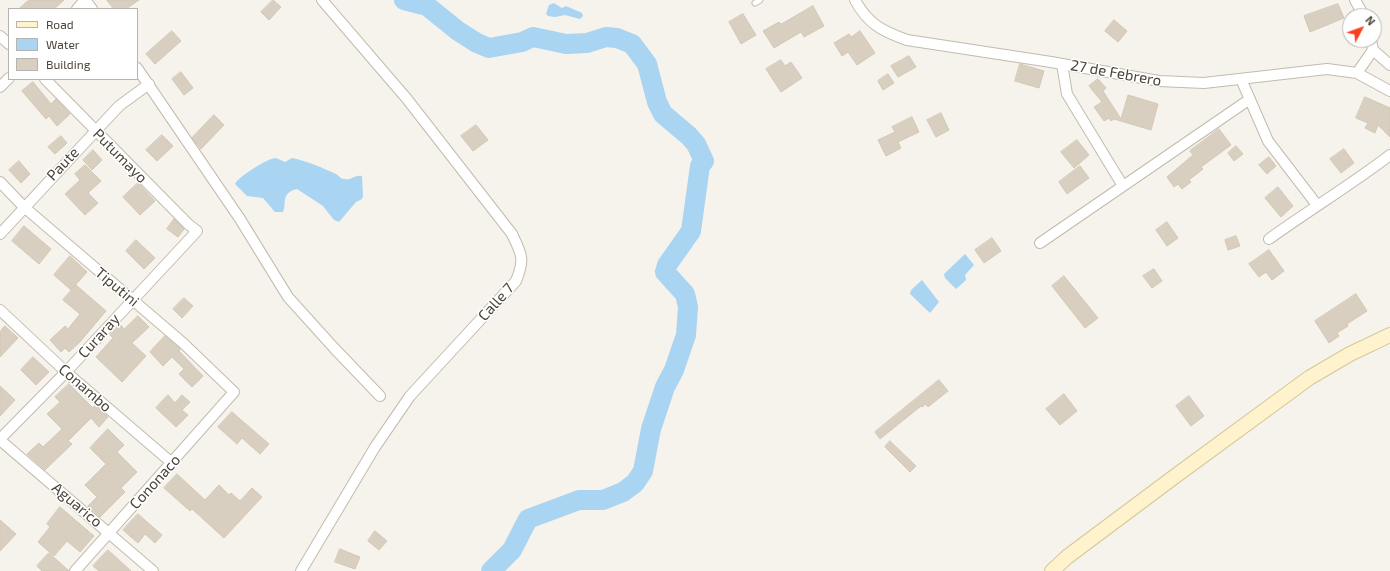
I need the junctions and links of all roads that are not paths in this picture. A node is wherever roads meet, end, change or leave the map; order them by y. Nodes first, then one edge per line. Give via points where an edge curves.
1 (85, 0) edge
2 (322, 0) edge
3 (760, 0) edge
4 (855, 0) edge
5 (755, 4) dead end
6 (78, 8) edge
7 (91, 8) edge
8 (0, 36) edge
9 (8, 43) edge
10 (1370, 48) edge
11 (1375, 48) edge
12 (1062, 64) junction
13 (1390, 65) edge
14 (138, 69) edge
15 (1357, 73) junction
16 (8, 79) edge
17 (1241, 79) junction
18 (46, 80) edge
19 (149, 84) junction
20 (0, 87) edge
21 (1390, 90) edge
22 (1250, 99) junction
23 (95, 130) junction
24 (1390, 155) edge
25 (0, 182) edge
26 (1123, 186) junction
27 (1317, 205) junction
28 (24, 207) junction
29 (197, 231) joint
30 (0, 234) edge
31 (1269, 239) dead end
32 (1040, 244) dead end
33 (132, 300) junction
34 (0, 310) edge
35 (1390, 335) edge
36 (66, 372) junction
37 (234, 392) joint
38 (380, 396) dead end
39 (0, 440) edge
40 (172, 463) junction
41 (109, 532) junction
42 (75, 571) edge
43 (153, 571) edge
44 (302, 571) edge
45 (1052, 571) edge

1 - 6 street
1 - 7 street
2 - 44 street, Calle 7 via 407,99 512,234 521,253 522,266 516,281 410,396 375,447
3 - 5 lane
4 - 12 street, 27 de Febrero via 864,15 884,32 907,40
8 - 9 street
10 - 15 street
11 - 13 street
12 - 17 street, 27 de Febrero via 1159,81 1204,83
12 - 26 street via 1067,94
14 - 19 street
15 - 17 street, 27 de Febrero via 1326,69
15 - 21 street, 27 de Febrero
16 - 20 street
17 - 22 street
18 - 23 street, Putumayo
19 - 23 street, Paute via 119,106
19 - 38 street via 240,219 288,297
22 - 26 street
22 - 27 street via 1268,141
23 - 28 street, Paute
23 - 29 street, Putumayo
24 - 27 street via 1369,172
25 - 28 street, Tiputini
26 - 32 street
27 - 31 street
28 - 30 street, Paute
28 - 33 street, Tiputini
29 - 33 street, Curaray
33 - 36 street, Curaray
33 - 37 street, Tiputini via 183,343
34 - 36 street, Conambo
35 - 45 street via 1350,354 1310,378 1167,481
36 - 39 street, Curaray
36 - 40 street, Conambo
37 - 40 street, Cononaco
39 - 41 street, Aguarico
40 - 41 street, Cononaco
41 - 42 street, Cononaco
41 - 43 street, Aguarico

